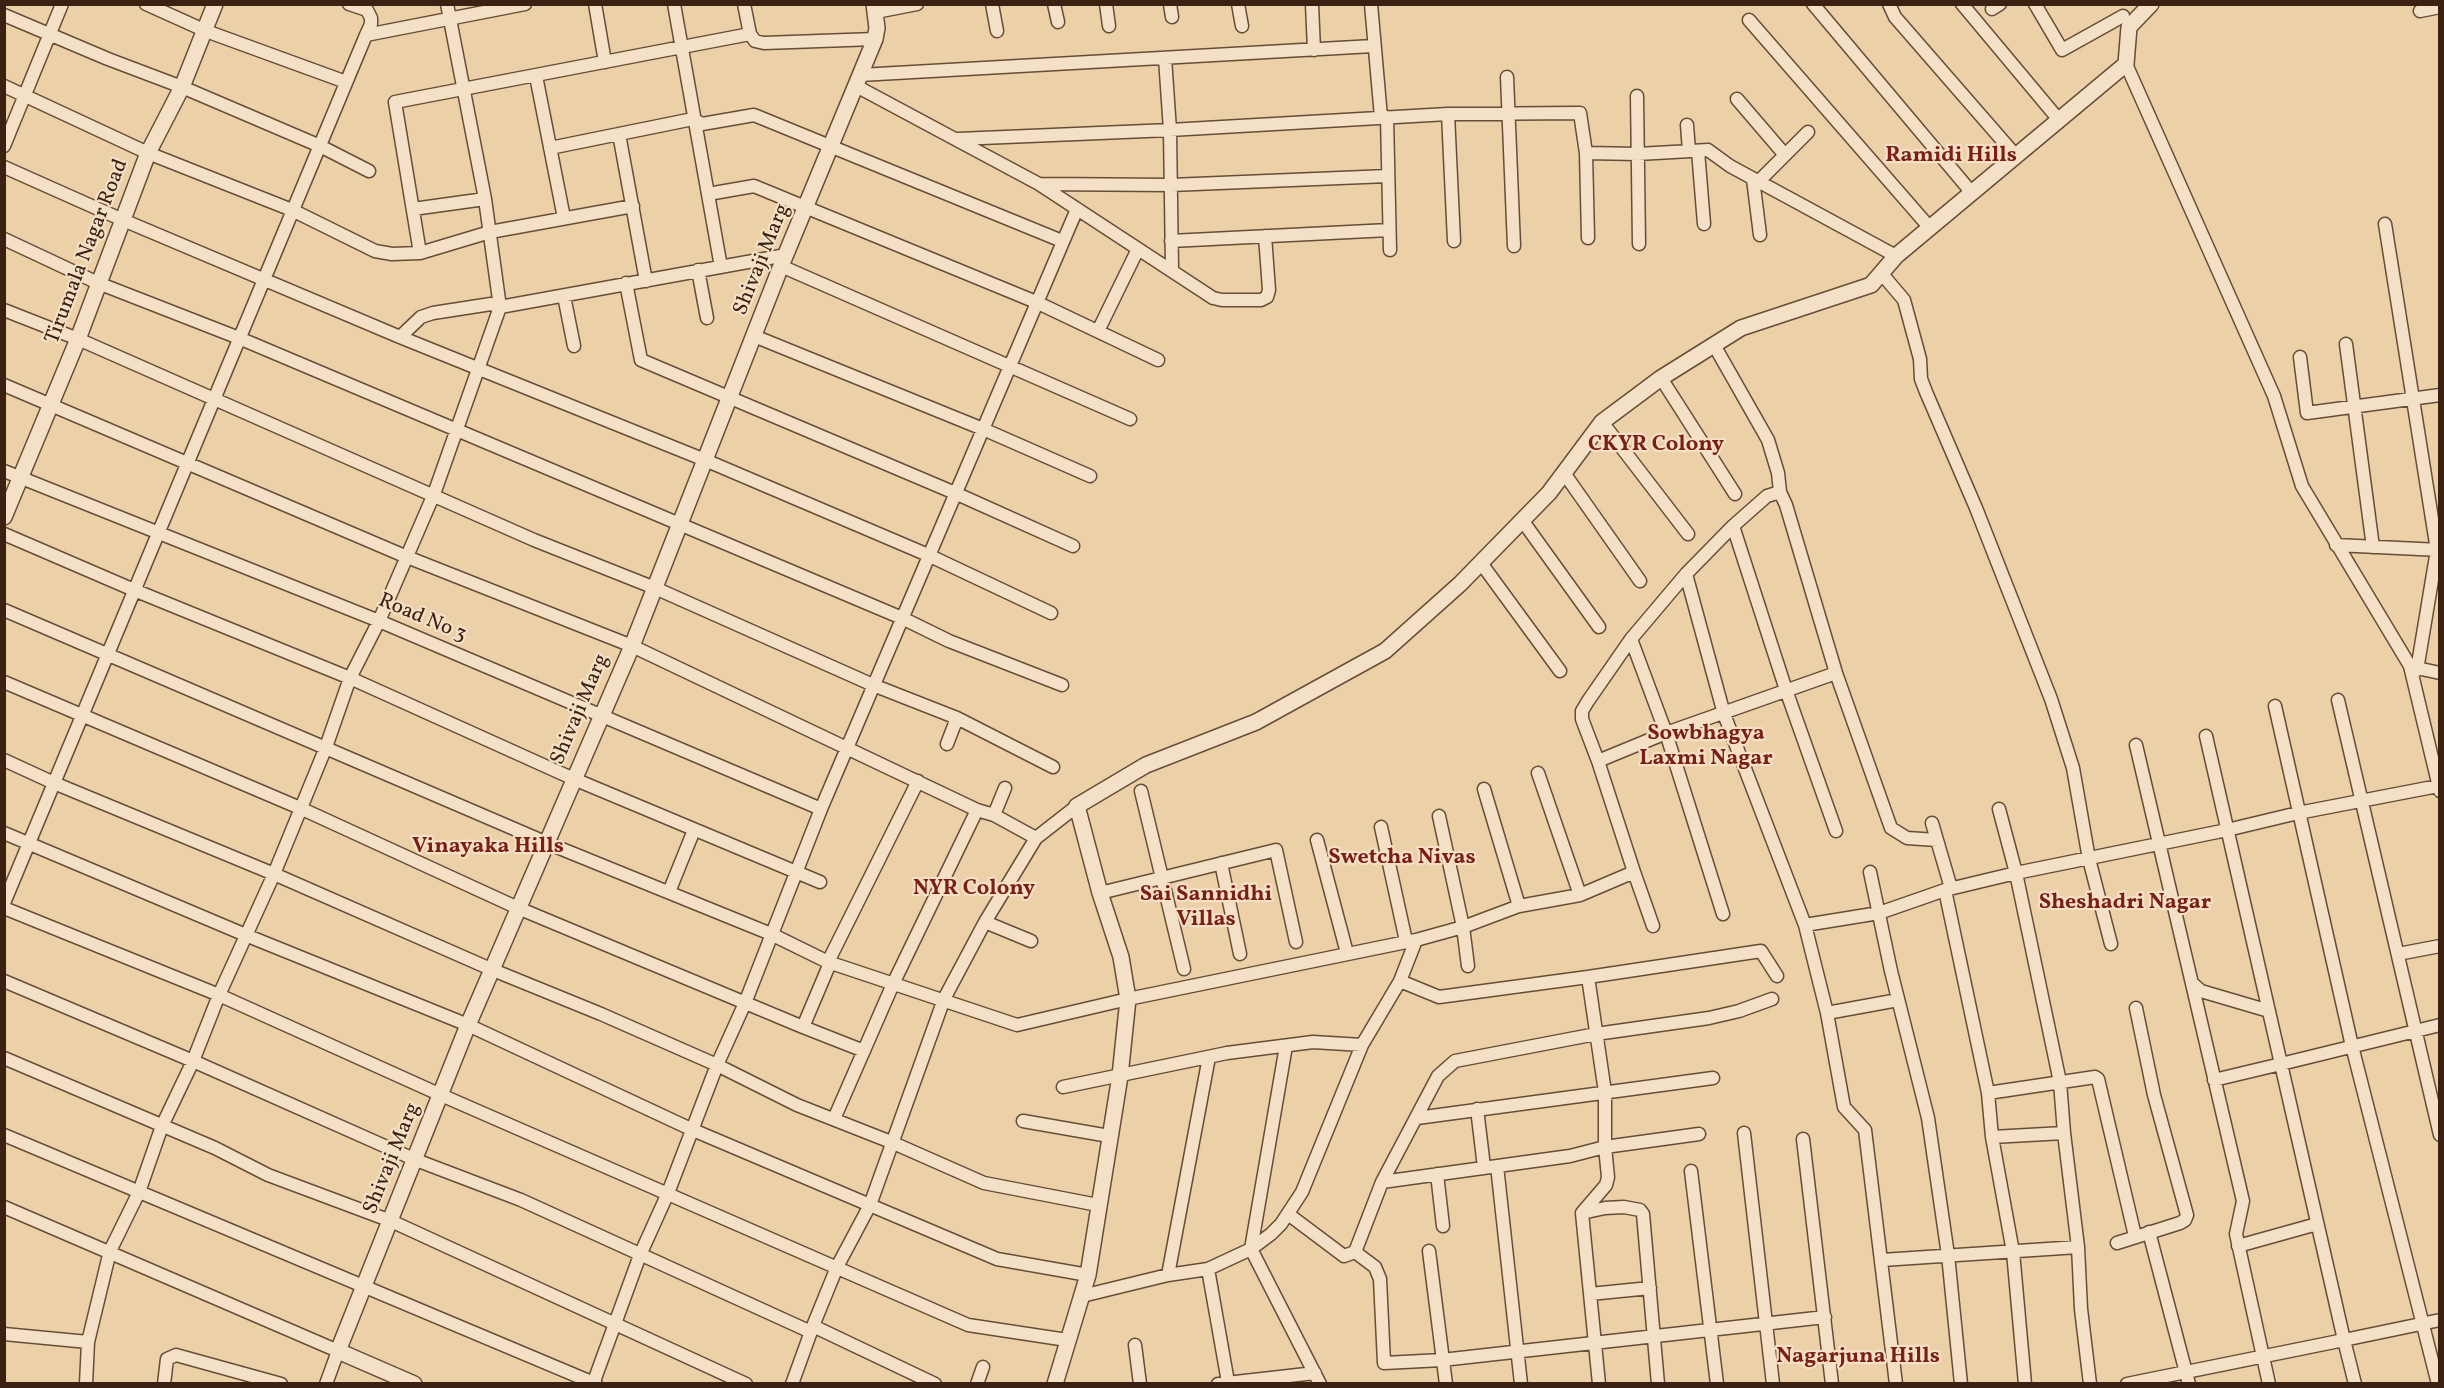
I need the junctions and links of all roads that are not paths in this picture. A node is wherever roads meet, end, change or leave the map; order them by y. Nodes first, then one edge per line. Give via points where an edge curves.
1 (62, 4) edge
2 (146, 4) edge
3 (215, 4) edge
4 (349, 4) edge
5 (447, 4) edge
6 (595, 4) edge
7 (674, 4) edge
8 (744, 4) edge
9 (917, 4) edge
10 (992, 4) edge
11 (1054, 4) edge
12 (1106, 4) edge
13 (1170, 4) edge
14 (1238, 4) edge
15 (1312, 4) edge
16 (1371, 4) edge
17 (1813, 4) edge
18 (1889, 4) edge
19 (1962, 4) edge
20 (2035, 4) edge
21 (2151, 4) edge
22 (522, 5) edge
23 (2439, 7) edge
24 (875, 8) edge
25 (2420, 10) dead end
26 (4, 15) edge
27 (2123, 16) edge
28 (1172, 17) dead end
29 (451, 20) junction
30 (1749, 20) dead end
31 (1058, 22) dead end
32 (1109, 26) dead end
33 (1242, 26) dead end
34 (206, 31) junction
35 (998, 31) dead end
36 (49, 34) junction
37 (750, 34) junction
38 (366, 35) junction
39 (875, 39) junction
40 (1373, 45) junction
41 (682, 47) junction
42 (1314, 50) junction
43 (1165, 57) junction
44 (605, 62) junction
45 (2126, 64) junction
46 (536, 76) junction
47 (1507, 77) dead end
48 (858, 80) junction
49 (346, 82) junction
50 (4, 86) edge
51 (182, 87) junction
52 (463, 89) junction
53 (25, 95) junction
54 (1637, 96) dead end
55 (1737, 99) dead end
56 (1508, 113) junction
57 (1448, 114) junction
58 (1384, 117) junction
59 (693, 119) junction
60 (2059, 120) junction
61 (1687, 125) dead end
62 (1170, 130) junction
63 (1808, 132) dead end
64 (620, 134) junction
65 (958, 139) junction
66 (4, 146) edge
67 (320, 146) junction
68 (831, 146) junction
69 (550, 148) junction
70 (1693, 151) junction
71 (148, 153) junction
72 (1586, 153) junction
73 (1638, 154) junction
74 (1785, 155) junction
75 (2016, 156) junction
76 (4, 167) edge
77 (369, 171) dead end
78 (1388, 176) junction
79 (1756, 180) junction
80 (1039, 184) junction
81 (1171, 185) junction
82 (1972, 193) junction
83 (708, 194) junction
84 (485, 200) junction
85 (633, 206) junction
86 (807, 207) junction
87 (413, 209) junction
88 (1077, 209) junction
89 (292, 210) junction
90 (564, 218) junction
91 (123, 220) junction
92 (1704, 224) dead end
93 (2385, 224) dead end
94 (1930, 228) junction
95 (1389, 230) junction
96 (490, 232) junction
97 (1760, 235) dead end
98 (1265, 236) junction
99 (1588, 238) dead end
100 (4, 239) edge
101 (1062, 241) junction
102 (1171, 241) junction
103 (1454, 241) dead end
104 (1639, 244) dead end
105 (1514, 246) dead end
106 (1138, 249) junction
107 (1390, 250) dead end
108 (420, 253) junction
109 (1896, 256) junction
110 (783, 261) junction
111 (722, 267) junction
112 (1172, 269) junction
113 (698, 270) junction
114 (1882, 274) junction
115 (264, 279) junction
116 (646, 281) junction
117 (98, 283) junction
118 (627, 284) junction
119 (564, 296) junction
120 (1036, 302) junction
121 (500, 307) junction
122 (4, 310) edge
123 (707, 318) dead end
124 (1098, 331) junction
125 (754, 336) junction
126 (400, 337) junction
127 (239, 338) junction
128 (78, 339) junction
129 (2346, 344) dead end
130 (574, 345) dead end
131 (1714, 345) junction
132 (2300, 357) dead end
133 (1158, 360) dead end
134 (1009, 367) junction
135 (480, 369) junction
136 (1661, 378) junction
137 (4, 385) edge
138 (2439, 395) edge
139 (214, 398) junction
140 (728, 398) junction
141 (2413, 398) junction
142 (50, 404) junction
143 (2355, 407) junction
144 (1130, 419) dead end
145 (1602, 422) junction
146 (983, 429) junction
147 (456, 431) junction
148 (705, 460) junction
149 (187, 463) junction
150 (4, 471) edge
151 (1564, 473) junction
152 (1090, 477) dead end
153 (19, 478) junction
154 (1780, 492) junction
155 (955, 493) junction
156 (434, 494) junction
157 (1735, 494) dead end
158 (4, 517) edge
159 (1522, 520) junction
160 (680, 525) junction
161 (1733, 526) junction
162 (4, 534) edge
163 (158, 534) junction
164 (1688, 534) dead end
165 (2336, 545) junction
166 (1073, 546) dead end
167 (2373, 547) junction
168 (2438, 550) edge
169 (928, 555) junction
170 (407, 557) junction
171 (1481, 563) junction
172 (1686, 574) junction
173 (1640, 581) dead end
174 (655, 588) junction
175 (134, 590) junction
176 (4, 610) edge
177 (1051, 613) dead end
178 (902, 618) junction
179 (379, 621) junction
180 (1599, 627) dead end
181 (1631, 639) junction
182 (632, 646) junction
183 (108, 653) junction
184 (2413, 668) junction
185 (1560, 671) dead end
186 (1836, 673) junction
187 (2439, 673) edge
188 (350, 678) junction
189 (4, 682) edge
190 (1062, 685) dead end
191 (873, 686) junction
192 (1786, 690) junction
193 (2338, 700) dead end
194 (2275, 706) dead end
195 (83, 714) junction
196 (1724, 714) junction
197 (601, 717) junction
198 (957, 718) junction
199 (1666, 733) junction
200 (2206, 736) dead end
201 (947, 744) dead end
202 (2136, 745) dead end
203 (326, 747) junction
204 (846, 747) junction
205 (4, 760) edge
206 (1598, 761) junction
207 (1053, 767) dead end
208 (1538, 773) dead end
209 (574, 779) junction
210 (918, 781) junction
211 (54, 783) junction
212 (1005, 788) dead end
213 (1484, 789) dead end
214 (2439, 789) edge
215 (1141, 791) dead end
216 (2364, 802) junction
217 (1077, 806) junction
218 (300, 808) junction
219 (821, 809) junction
220 (1998, 809) dead end
221 (977, 810) junction
222 (2298, 813) junction
223 (994, 815) junction
224 (1439, 816) dead end
225 (1932, 824) dead end
226 (1381, 827) dead end
227 (694, 830) junction
228 (2226, 830) junction
229 (1836, 831) dead end
230 (4, 833) edge
231 (1036, 838) junction
232 (1317, 840) dead end
233 (1937, 840) junction
234 (30, 843) junction
235 (547, 843) junction
236 (2159, 844) junction
237 (2089, 859) junction
238 (1221, 863) junction
239 (795, 872) junction
240 (1634, 872) junction
241 (1870, 872) dead end
242 (2016, 873) junction
243 (274, 874) junction
244 (1162, 878) junction
245 (820, 882) dead end
246 (1948, 889) junction
247 (669, 892) junction
248 (1100, 893) junction
249 (1580, 895) junction
250 (4, 903) edge
251 (1519, 906) junction
252 (4, 908) edge
253 (518, 908) junction
254 (1879, 913) junction
255 (1723, 914) dead end
256 (985, 922) junction
257 (1653, 926) dead end
258 (1805, 926) junction
259 (1463, 927) junction
260 (771, 934) junction
261 (248, 936) junction
262 (1031, 940) dead end
263 (1411, 940) junction
264 (1296, 942) dead end
265 (2111, 944) dead end
266 (2439, 946) edge
267 (1347, 953) junction
268 (1240, 954) dead end
269 (2398, 954) junction
270 (829, 962) junction
271 (1468, 966) dead end
272 (1184, 969) dead end
273 (493, 970) junction
274 (1777, 976) dead end
275 (1588, 977) junction
276 (4, 981) edge
277 (1400, 981) junction
278 (2192, 983) junction
279 (893, 984) junction
280 (219, 995) junction
281 (945, 999) junction
282 (1128, 999) junction
283 (1772, 999) dead end
284 (1898, 1000) junction
285 (745, 1003) junction
286 (2136, 1008) dead end
287 (2269, 1011) junction
288 (1827, 1013) junction
289 (468, 1025) junction
290 (2439, 1025) edge
291 (803, 1027) junction
292 (2415, 1030) junction
293 (1596, 1034) junction
294 (1362, 1045) junction
295 (1286, 1046) junction
296 (2352, 1046) junction
297 (864, 1050) junction
298 (1209, 1057) junction
299 (4, 1058) edge
300 (193, 1061) junction
301 (2281, 1064) junction
302 (717, 1065) junction
303 (1119, 1076) junction
304 (1713, 1078) dead end
305 (2214, 1080) junction
306 (2060, 1082) junction
307 (1063, 1087) dead end
308 (1605, 1092) junction
309 (1988, 1093) junction
310 (441, 1095) junction
311 (1477, 1109) junction
312 (1417, 1118) junction
313 (834, 1119) junction
314 (1023, 1121) dead end
315 (162, 1126) junction
316 (693, 1130) junction
317 (1744, 1133) dead end
318 (2064, 1133) junction
319 (1699, 1134) dead end
320 (4, 1135) edge
321 (2439, 1135) edge
322 (1109, 1136) junction
323 (1992, 1137) junction
324 (1803, 1139) dead end
325 (891, 1142) junction
326 (1605, 1147) junction
327 (416, 1160) junction
328 (1497, 1166) junction
329 (1484, 1167) junction
330 (1691, 1171) dead end
331 (1437, 1174) junction
332 (1382, 1182) junction
333 (139, 1192) junction
334 (668, 1193) junction
335 (870, 1205) junction
336 (1098, 1205) junction
337 (4, 1207) edge
338 (1582, 1213) junction
339 (1288, 1214) junction
340 (391, 1221) junction
341 (2317, 1224) junction
342 (1443, 1226) dead end
343 (2149, 1232) junction
344 (2135, 1236) junction
345 (2117, 1243) dead end
346 (2238, 1246) junction
347 (2078, 1248) junction
348 (1251, 1249) junction
349 (110, 1251) junction
350 (1430, 1251) dead end
351 (2013, 1251) junction
352 (1355, 1252) junction
353 (640, 1255) junction
354 (1948, 1255) junction
355 (1882, 1260) junction
356 (837, 1267) junction
357 (1208, 1269) junction
358 (1088, 1275) junction
359 (1168, 1275) junction
360 (364, 1287) junction
361 (1650, 1288) junction
362 (1590, 1294) junction
363 (1082, 1296) junction
364 (1825, 1317) junction
365 (2439, 1320) edge
366 (614, 1323) junction
367 (2424, 1323) junction
368 (1767, 1324) junction
369 (812, 1329) junction
370 (1710, 1330) junction
371 (4, 1335) edge
372 (1653, 1337) junction
373 (1067, 1340) junction
374 (2344, 1340) junction
375 (88, 1342) junction
376 (1596, 1344) junction
377 (1136, 1345) dead end
378 (338, 1351) junction
379 (1517, 1351) junction
380 (2263, 1356) junction
381 (1442, 1360) junction
382 (983, 1367) dead end
383 (1317, 1378) edge
384 (2188, 1378) edge
385 (86, 1383) edge
386 (164, 1383) edge
387 (281, 1383) edge
388 (326, 1383) edge
389 (414, 1383) edge
390 (594, 1383) edge
391 (746, 1383) edge
392 (792, 1383) edge
393 (935, 1383) edge
394 (976, 1383) edge
395 (1056, 1383) edge
396 (1140, 1383) edge
397 (1223, 1383) edge
398 (1446, 1383) edge
399 (1521, 1383) edge
400 (1599, 1383) edge
401 (1658, 1383) edge
402 (1717, 1383) edge
403 (1773, 1383) edge
404 (1832, 1383) edge
405 (1896, 1383) edge
406 (1961, 1383) edge
407 (2025, 1383) edge
408 (2090, 1383) edge
409 (2127, 1383) edge
410 (2269, 1383) edge
411 (2355, 1383) edge
412 (2438, 1383) edge

1 - 36 street
2 - 34 street
3 - 34 street, Tirumala Nagar Road
4 - 38 street via 367,10 371,24
5 - 29 street
6 - 44 street
7 - 41 street
8 - 37 street
9 - 24 street
10 - 35 street
11 - 31 street
12 - 32 street
13 - 28 street
14 - 33 street
15 - 42 street
16 - 40 street
17 - 82 street
18 - 75 street via 1895,17
19 - 60 street
20 - 27 street via 2062,50
21 - 27 street
22 - 29 street
23 - 25 street
24 - 39 street, Shivaji Marg
26 - 36 street
27 - 45 street
29 - 38 street
29 - 52 street
30 - 94 street
34 - 49 street
34 - 51 street, Tirumala Nagar Road
36 - 51 street
36 - 53 street
37 - 39 street via 755,41 764,43
37 - 41 street
38 - 49 street
39 - 48 street, Shivaji Marg
40 - 42 street
40 - 58 street
41 - 44 street
41 - 59 street
42 - 43 street
43 - 48 street
43 - 62 street
44 - 46 street
45 - 60 street
45 - 165 street via 2274,396 2302,486
46 - 52 street
46 - 69 street
47 - 56 street
48 - 65 street
48 - 68 street, Shivaji Marg
49 - 67 street
50 - 53 street
51 - 67 street
51 - 71 street, Tirumala Nagar Road
52 - 84 street
52 - 87 street via 395,102
53 - 66 street
53 - 71 street
54 - 73 street
55 - 74 street
56 - 57 street
56 - 72 street via 1580,113
56 - 105 street
57 - 58 street
57 - 103 street
58 - 62 street
58 - 78 street
59 - 64 street
59 - 68 street via 702,124 754,115
59 - 83 street
60 - 75 street
61 - 70 street
62 - 65 street
62 - 81 street
63 - 74 street
64 - 69 street
64 - 85 street
65 - 80 street
67 - 77 street
67 - 89 street
68 - 86 street, Shivaji Marg
68 - 101 street
69 - 90 street
70 - 73 street
70 - 79 street via 1708,150
70 - 92 street
71 - 89 street
71 - 91 street, Tirumala Nagar Road
72 - 73 street
72 - 99 street
73 - 104 street
74 - 79 street
75 - 82 street
76 - 91 street
78 - 81 street
78 - 95 street
79 - 97 street
79 - 109 street
80 - 81 street
80 - 88 street
81 - 102 street
82 - 94 street
83 - 86 street via 754,186
83 - 111 street
84 - 87 street
84 - 96 street
85 - 90 street
85 - 116 street
86 - 110 street, Shivaji Marg
86 - 120 street
87 - 108 street
88 - 101 street
88 - 106 street
89 - 108 street via 375,251
89 - 115 street
90 - 96 street
91 - 115 street
91 - 117 street, Tirumala Nagar Road
93 - 141 street
94 - 109 street
95 - 98 street
95 - 107 street
96 - 108 street
96 - 121 street
98 - 102 street
98 - 112 street via 1269,290 1261,300 1213,298
100 - 117 street
101 - 120 street
102 - 112 street
106 - 112 street
106 - 124 street
109 - 114 street
110 - 111 street
110 - 125 street, Shivaji Marg
110 - 134 street
111 - 113 street
113 - 116 street
113 - 123 street
114 - 131 street via 1871,285 1740,328
114 - 237 street via 1904,300 1926,392 2051,699 2073,768
115 - 126 street
115 - 127 street
116 - 118 street
117 - 127 street
117 - 128 street, Tirumala Nagar Road
118 - 119 street
118 - 140 street via 641,360
119 - 121 street
119 - 130 street
120 - 124 street
120 - 134 street
121 - 126 street via 491,304 433,313 421,317
121 - 135 street
122 - 128 street
124 - 133 street
125 - 140 street, Shivaji Marg
125 - 146 street
126 - 135 street
127 - 139 street
127 - 147 street
128 - 139 street
128 - 142 street, Tirumala Nagar Road
129 - 143 street
131 - 136 street
131 - 154 street via 1768,440
132 - 143 street via 2307,413
134 - 144 street
134 - 146 street
135 - 147 street
135 - 148 street
136 - 145 street
136 - 157 street
137 - 142 street
138 - 141 street
139 - 149 street
139 - 156 street
140 - 148 street, Shivaji Marg
140 - 155 street
141 - 143 street
141 - 168 street
142 - 149 street
142 - 153 street, Tirumala Nagar Road
143 - 167 street
145 - 151 street
145 - 164 street
146 - 152 street
146 - 155 street
147 - 156 street
147 - 160 street
148 - 160 street, Shivaji Marg
148 - 169 street
149 - 163 street
149 - 170 street
150 - 153 street, Road No 3
151 - 159 street
151 - 173 street
153 - 158 street, Tirumala Nagar Road
153 - 163 street, Road No 3
154 - 161 street via 1767,496
154 - 186 street
155 - 166 street
155 - 169 street
156 - 170 street
156 - 174 street via 534,540
159 - 171 street
159 - 180 street
160 - 174 street, Shivaji Marg
160 - 178 street
161 - 172 street
161 - 192 street
162 - 175 street
163 - 175 street
163 - 179 street, Road No 3
165 - 167 street
165 - 184 street
167 - 168 street
168 - 184 street
169 - 177 street
169 - 178 street
170 - 179 street
170 - 182 street
171 - 185 street
171 - 217 street via 1385,651 1256,722 1146,765
172 - 181 street
172 - 196 street
174 - 182 street, Shivaji Marg
174 - 191 street
175 - 183 street
175 - 188 street
176 - 183 street
178 - 190 street via 949,641
178 - 191 street
179 - 188 street
179 - 197 street, Road No 3
181 - 199 street
181 - 206 street via 1582,711
182 - 197 street, Shivaji Marg
182 - 204 street
183 - 195 street
183 - 203 street
184 - 187 street
184 - 214 street
186 - 192 street
186 - 233 street via 1891,828 1907,838
188 - 203 street
188 - 209 street
189 - 195 street
191 - 198 street
191 - 204 street
192 - 196 street
192 - 229 street
193 - 216 street
194 - 222 street
195 - 211 street
195 - 218 street
196 - 199 street
196 - 258 street
197 - 209 street, Shivaji Marg
197 - 219 street, Road No 3
198 - 201 street
198 - 207 street
199 - 206 street
199 - 255 street
200 - 228 street
202 - 236 street
203 - 218 street
203 - 235 street
204 - 210 street
204 - 219 street
205 - 211 street
206 - 240 street
208 - 249 street
209 - 227 street
209 - 235 street, Shivaji Marg
210 - 221 street
210 - 270 street
211 - 234 street
211 - 243 street
212 - 223 street
213 - 251 street
214 - 216 street
215 - 244 street
216 - 222 street
216 - 269 street
217 - 231 street
217 - 248 street
218 - 243 street
218 - 253 street
219 - 239 street
220 - 242 street
221 - 223 street
221 - 279 street
222 - 228 street
222 - 296 street
223 - 231 street
224 - 259 street
225 - 233 street
226 - 263 street
227 - 239 street
227 - 247 street
228 - 236 street
228 - 287 street
230 - 234 street
231 - 256 street
232 - 267 street
233 - 246 street
234 - 250 street
234 - 261 street
235 - 247 street
235 - 253 street, Shivaji Marg
236 - 237 street
236 - 278 street
237 - 242 street
237 - 265 street
238 - 244 street
238 - 264 street via 1276,850
238 - 268 street
239 - 245 street
239 - 260 street
240 - 249 street
240 - 257 street
241 - 254 street
242 - 246 street
242 - 306 street
243 - 261 street
243 - 273 street
244 - 248 street
244 - 272 street
246 - 254 street
246 - 309 street
247 - 260 street
248 - 282 street via 1121,957
249 - 251 street
251 - 259 street
252 - 280 street
253 - 273 street, Shivaji Marg
253 - 285 street
254 - 258 street
254 - 284 street
256 - 262 street
256 - 281 street
258 - 288 street
259 - 263 street
259 - 271 street
260 - 270 street
260 - 285 street
261 - 280 street
261 - 289 street
263 - 267 street
263 - 277 street
266 - 269 street
267 - 282 street
269 - 292 street
270 - 279 street
270 - 291 street
273 - 289 street, Shivaji Marg
273 - 302 street
274 - 275 street via 1761,951
275 - 277 street via 1439,997
275 - 293 street
276 - 300 street
277 - 294 street
278 - 287 street via 2202,991
278 - 305 street
279 - 281 street
279 - 297 street
280 - 300 street
280 - 310 street
281 - 282 street via 1017,1025
281 - 325 street
282 - 303 street
283 - 293 street via 1709,1018
284 - 288 street
284 - 354 street via 1928,1118
285 - 291 street
285 - 302 street
286 - 343 street via 2154,1095 2187,1215 2180,1223
287 - 301 street
288 - 355 street via 1844,1107 1865,1130
289 - 310 street, Shivaji Marg
289 - 316 street
290 - 292 street
291 - 297 street
292 - 296 street
292 - 321 street
293 - 308 street
293 - 312 street via 1455,1061 1438,1076
294 - 295 street via 1313,1042
294 - 339 street via 1302,1192
295 - 298 street
295 - 348 street
296 - 301 street
296 - 367 street
297 - 313 street
298 - 303 street
298 - 359 street
299 - 315 street
300 - 315 street
300 - 327 street
301 - 305 street
301 - 341 street
302 - 313 street
302 - 316 street
303 - 307 street
303 - 322 street
304 - 308 street
305 - 346 street via 2242,1201 2236,1234
306 - 309 street
306 - 318 street
306 - 344 street via 2095,1077 2098,1080
308 - 311 street
308 - 326 street
309 - 323 street
310 - 327 street, Shivaji Marg
310 - 334 street
311 - 312 street
311 - 329 street
312 - 332 street
313 - 325 street
314 - 322 street
315 - 333 street
315 - 340 street via 268,1175
316 - 334 street
316 - 335 street
317 - 368 street
318 - 323 street
318 - 347 street
319 - 326 street
320 - 333 street
322 - 336 street
323 - 351 street
324 - 364 street
325 - 335 street
325 - 336 street via 984,1183
326 - 328 street
326 - 338 street via 1608,1177
327 - 340 street, Shivaji Marg
327 - 353 street via 521,1200
328 - 329 street
328 - 379 street
329 - 331 street
330 - 370 street
331 - 332 street
331 - 342 street
332 - 352 street
333 - 349 street
333 - 360 street
334 - 353 street
334 - 356 street
335 - 356 street
335 - 358 street via 997,1259
336 - 358 street
337 - 349 street
338 - 361 street via 1624,1207 1640,1210 1646,1223
338 - 362 street
339 - 348 street
339 - 352 street via 1344,1256
340 - 360 street, Shivaji Marg
340 - 366 street
341 - 346 street
341 - 374 street
343 - 344 street
343 - 384 street
344 - 345 street
346 - 380 street
347 - 351 street
347 - 408 street
348 - 357 street
348 - 383 street
349 - 375 street
349 - 378 street
350 - 381 street
351 - 354 street
351 - 407 street
352 - 381 street via 1375,1267 1380,1279 1384,1363
353 - 366 street
353 - 369 street
354 - 355 street
354 - 406 street
355 - 405 street
356 - 369 street
356 - 373 street via 968,1324
357 - 359 street
357 - 397 street
358 - 363 street
359 - 363 street
360 - 378 street, Shivaji Marg
360 - 390 street
361 - 362 street
361 - 372 street
362 - 376 street
363 - 373 street
364 - 368 street
364 - 404 street
365 - 367 street
366 - 390 street
366 - 391 street
367 - 374 street
367 - 412 street
368 - 370 street
368 - 403 street
369 - 392 street
369 - 393 street
370 - 372 street
370 - 402 street
371 - 375 street
372 - 376 street
372 - 401 street
373 - 395 street
374 - 380 street
374 - 411 street
375 - 385 street
376 - 379 street
376 - 400 street
377 - 396 street
378 - 388 street
378 - 389 street
379 - 381 street
379 - 399 street
380 - 384 street
380 - 410 street
381 - 398 street
382 - 394 street
383 - 397 street
384 - 409 street
386 - 387 street via 167,1359 176,1355

